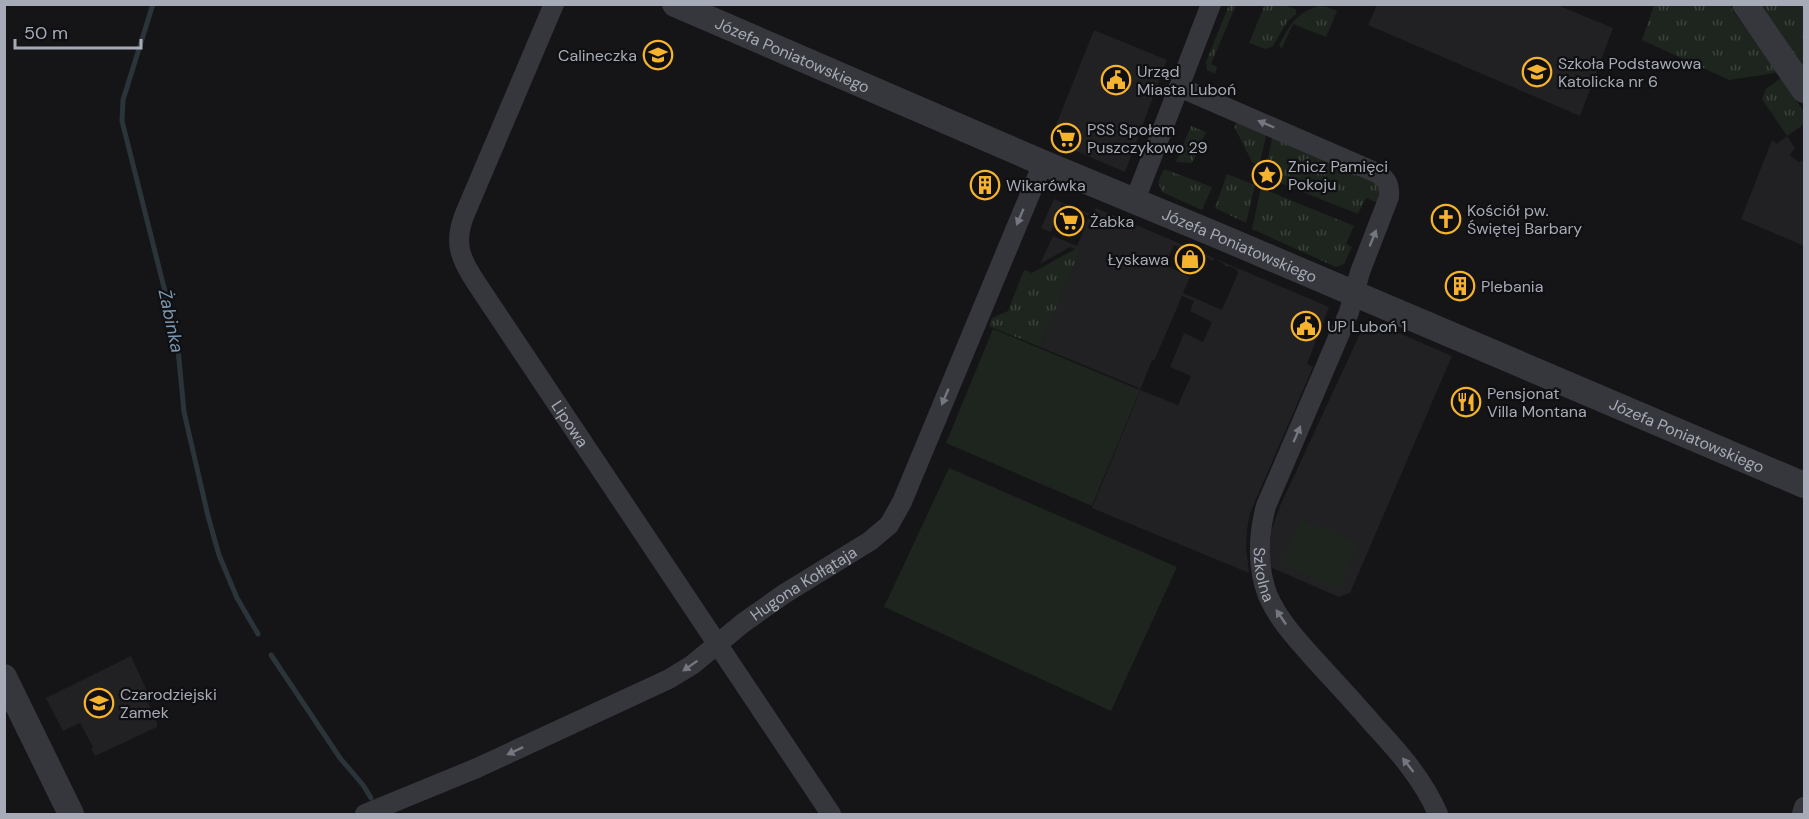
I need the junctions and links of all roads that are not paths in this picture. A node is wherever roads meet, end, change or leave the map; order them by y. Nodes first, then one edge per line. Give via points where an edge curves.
1 (554, 4) edge
2 (675, 4) edge
3 (1210, 4) edge
4 (1745, 4) edge
5 (1179, 87) junction
6 (1804, 90) edge
7 (1042, 163) junction
8 (1135, 200) junction
9 (1354, 294) junction
10 (1804, 485) edge
11 (718, 644) junction
12 (4, 678) edge
13 (1804, 807) edge
14 (71, 814) edge
15 (365, 814) edge
16 (831, 814) edge
17 (1438, 814) edge
18 (1802, 814) edge

1 - 11 street, Lipowa via 461,225 460,251 471,275
2 - 7 street, Józefa Poniatowskiego
3 - 5 street
4 - 6 street
5 - 8 street
9 -> 5 street, Szkolna via 1389,197 1384,178
7 - 8 street, Józefa Poniatowskiego
7 -> 11 street, Hugona Kołłątaja via 896,515 870,541 784,594
8 - 9 street, Józefa Poniatowskiego
9 - 10 street, Józefa Poniatowskiego
17 -> 9 street, Szkolna via 1409,765 1280,618 1262,570 1261,528 1266,506
11 -> 15 street, Hugona Kołłątaja via 680,673 612,707
11 - 16 street, Lipowa
12 - 14 street
13 - 18 street

